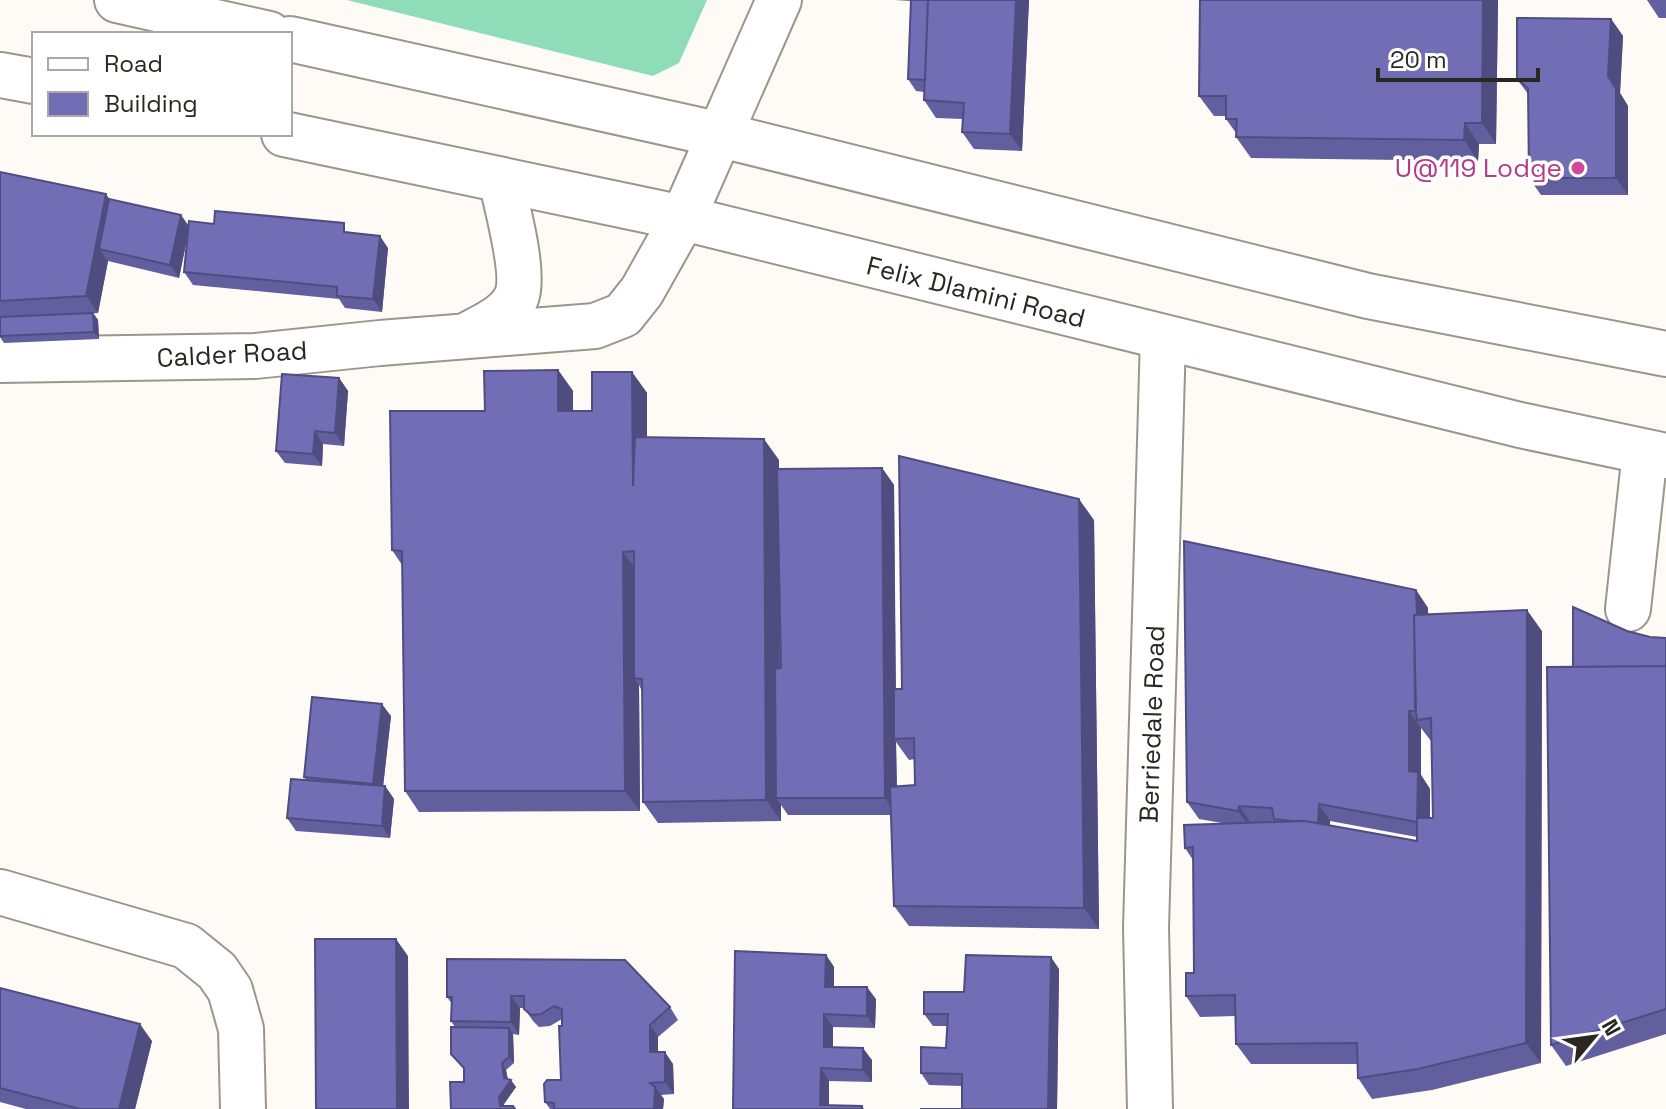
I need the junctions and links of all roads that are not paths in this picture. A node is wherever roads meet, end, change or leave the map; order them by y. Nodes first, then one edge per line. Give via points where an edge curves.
1 (117, 0) edge
2 (779, 0) edge
3 (260, 32) edge
4 (292, 39) edge
5 (0, 75) edge
6 (32, 81) edge
7 (721, 135) junction
8 (292, 136) edge
9 (501, 180) junction
10 (683, 218) junction
11 (464, 337) junction
12 (1163, 338) junction
13 (1666, 354) edge
14 (0, 360) edge
15 (1655, 454) edge
16 (1628, 609) dead end
17 (0, 892) edge
18 (243, 1109) edge
19 (1150, 1109) edge

1 - 3 main road
2 - 7 main road, Calder Road
4 - 7 main road
5 - 6 main road
7 - 10 main road, Calder Road
7 - 13 main road via 1368,296
8 - 9 main road, Felix Dlamini Road
9 - 10 main road, Felix Dlamini Road
9 - 11 main road, Calder Road via 520,273 516,298 502,316
10 - 11 main road, Calder Road via 623,315 595,326
10 - 12 main road, Felix Dlamini Road
11 - 14 main road, Calder Road via 255,356
12 - 15 main road, Felix Dlamini Road
12 - 19 main road, Berriedale Road via 1146,928
15 - 16 main road
17 - 18 main road via 186,946 217,971 230,990 241,1029

